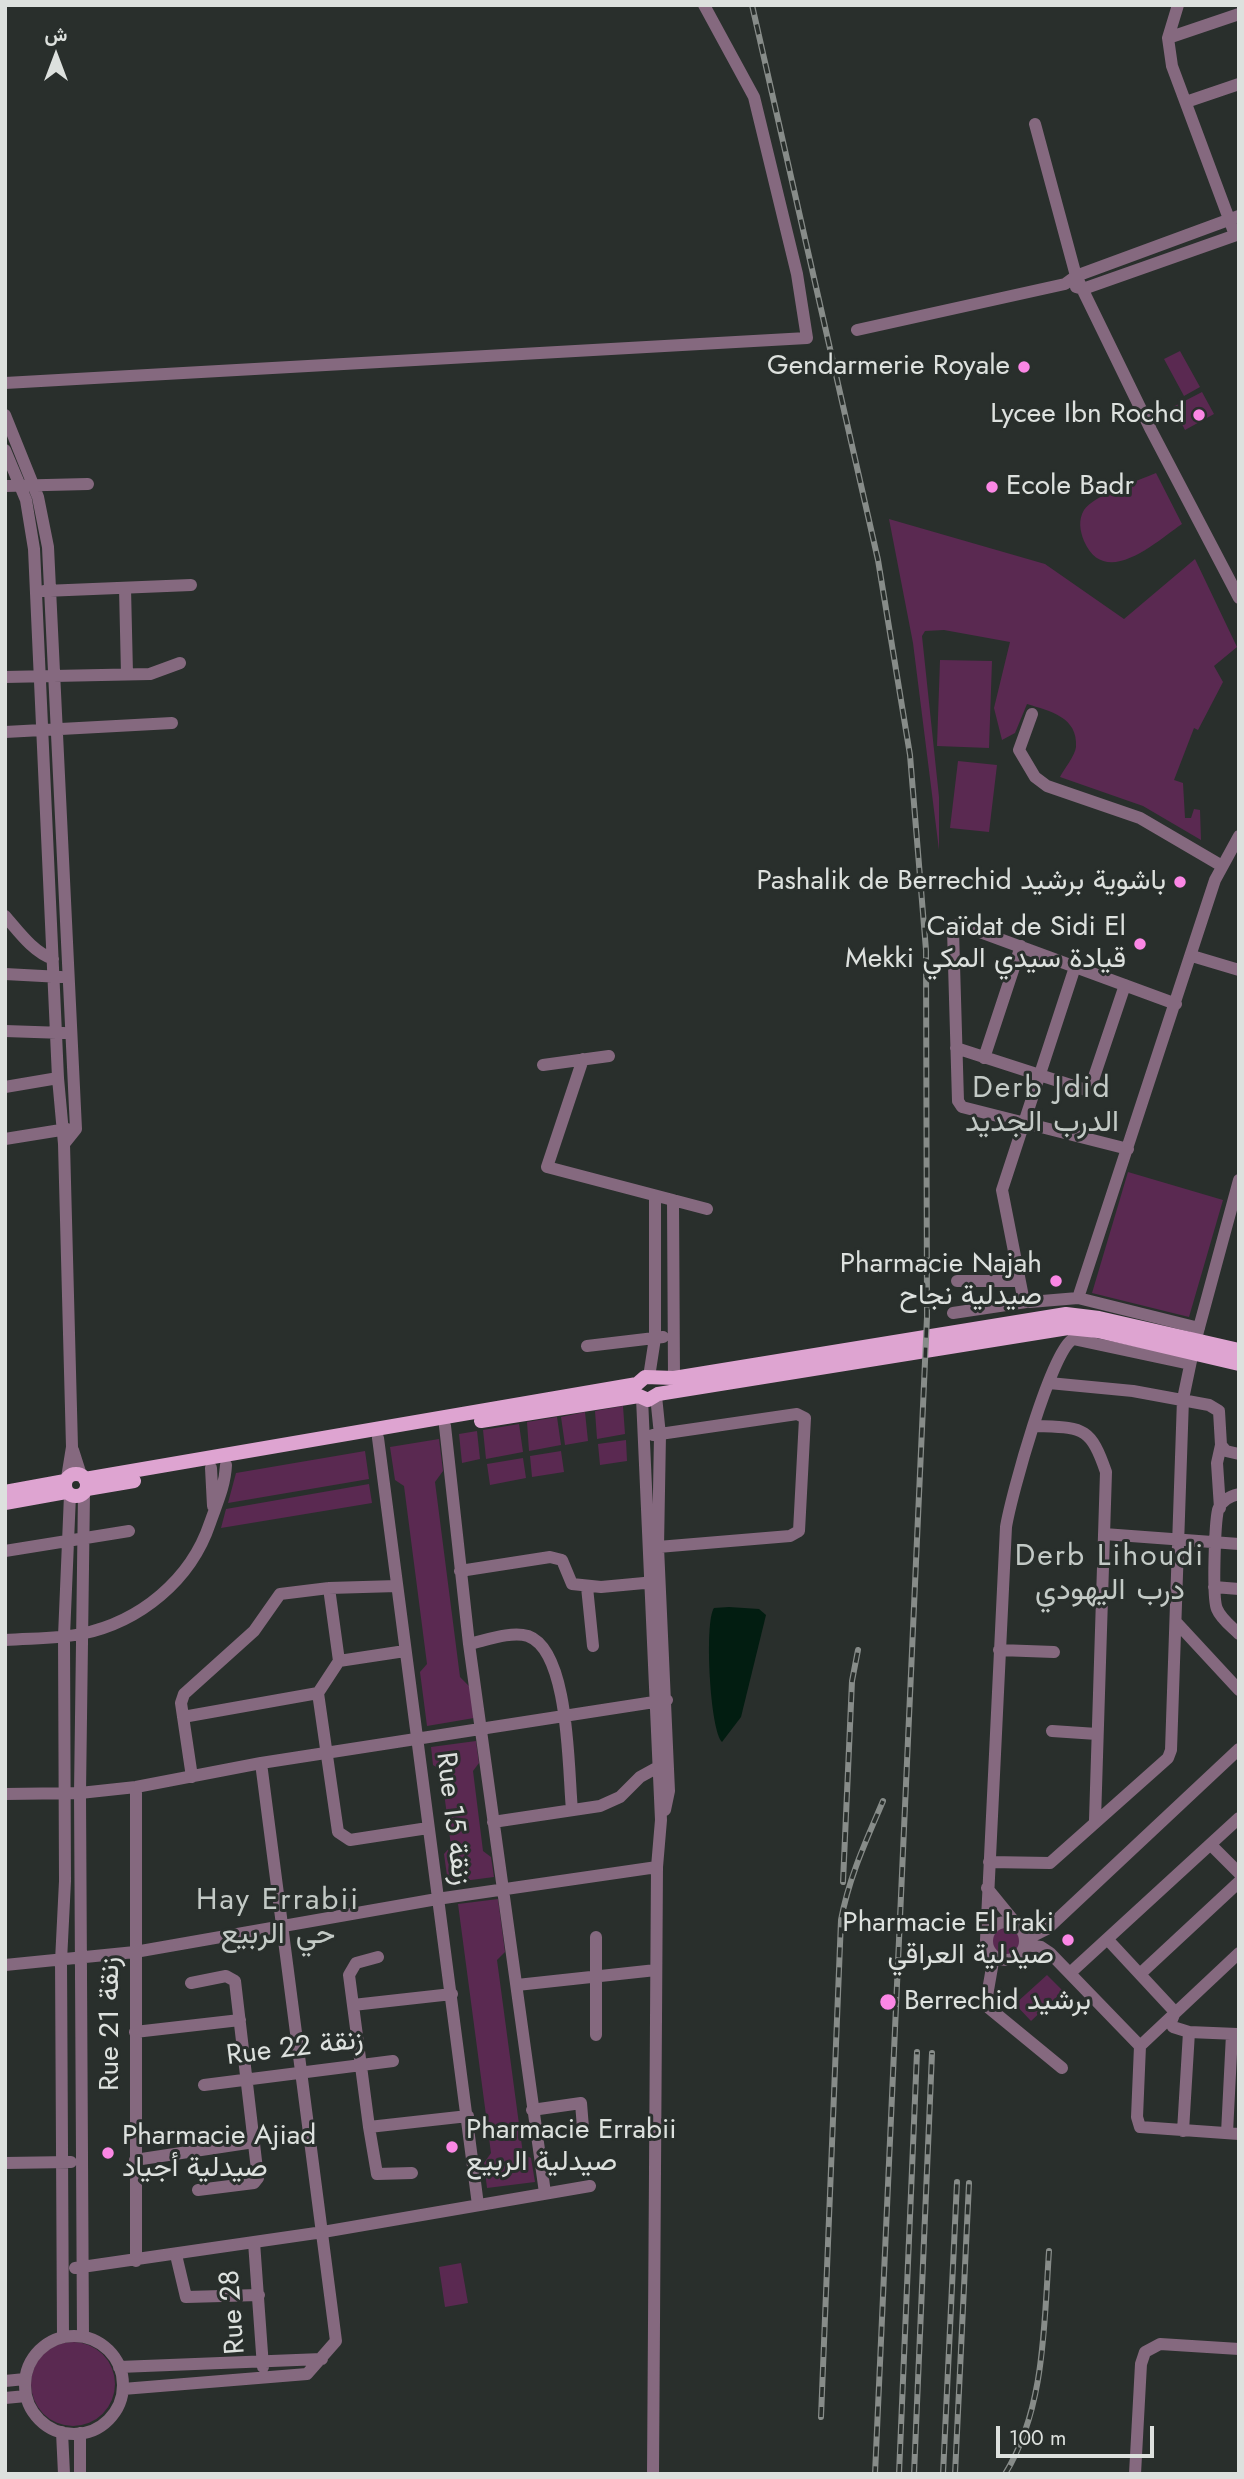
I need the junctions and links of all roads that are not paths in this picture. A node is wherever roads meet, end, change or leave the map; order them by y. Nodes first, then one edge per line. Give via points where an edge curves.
1 (704, 5) edge
2 (1178, 5) edge
3 (1239, 14) edge
4 (1168, 38) junction
5 (1239, 84) edge
6 (1186, 102) junction
7 (1035, 124) dead end
8 (1233, 218) edge
9 (1237, 234) edge
10 (1076, 276) junction
11 (1065, 284) junction
12 (1083, 289) junction
13 (857, 330) dead end
14 (5, 383) edge
15 (5, 415) edge
16 (5, 450) edge
17 (89, 484) dead end
18 (5, 486) edge
19 (27, 486) junction
20 (191, 585) dead end
21 (125, 588) junction
22 (50, 591) junction
23 (36, 592) junction
24 (1239, 598) edge
25 (180, 663) dead end
26 (127, 674) junction
27 (40, 676) junction
28 (54, 676) junction
29 (5, 677) edge
30 (1032, 714) dead end
31 (172, 723) dead end
32 (49, 729) junction
33 (5, 732) edge
34 (1239, 836) edge
35 (1230, 862) edge
36 (5, 916) edge
37 (1021, 946) junction
38 (1192, 956) junction
39 (54, 959) junction
40 (1074, 967) junction
41 (1239, 970) edge
42 (5, 974) edge
43 (54, 976) junction
44 (69, 977) junction
45 (1125, 985) junction
46 (1176, 1004) junction
47 (5, 1031) edge
48 (57, 1033) junction
49 (71, 1033) junction
50 (956, 1048) junction
51 (609, 1056) dead end
52 (984, 1058) junction
53 (583, 1059) junction
54 (542, 1065) dead end
55 (1039, 1075) junction
56 (58, 1078) junction
57 (5, 1087) edge
58 (1022, 1122) junction
59 (76, 1129) junction
60 (61, 1130) junction
61 (5, 1139) edge
62 (64, 1144) junction
63 (1128, 1149) junction
64 (1239, 1180) edge
65 (655, 1196) junction
66 (673, 1200) junction
67 (707, 1209) dead end
68 (957, 1281) dead end
69 (1019, 1281) junction
70 (1078, 1298) junction
71 (1026, 1302) junction
72 (953, 1313) dead end
73 (673, 1335) junction
74 (655, 1338) junction
75 (587, 1346) dead end
76 (1195, 1346) junction
77 (1239, 1350) edge
78 (1239, 1364) edge
79 (674, 1378) junction
80 (1049, 1383) junction
81 (648, 1389) junction
82 (1183, 1399) junction
83 (446, 1426) junction
84 (1035, 1426) junction
85 (660, 1435) junction
86 (642, 1436) junction
87 (378, 1438) junction
88 (1222, 1445) junction
89 (1239, 1454) edge
90 (218, 1467) junction
91 (76, 1485) junction
92 (5, 1492) edge
93 (1239, 1494) edge
94 (5, 1503) edge
95 (1220, 1508) junction
96 (129, 1531) dead end
97 (1104, 1534) junction
98 (82, 1539) junction
99 (1179, 1539) junction
100 (66, 1542) junction
101 (1217, 1542) junction
102 (1239, 1544) edge
103 (658, 1547) junction
104 (5, 1551) edge
105 (460, 1571) junction
106 (654, 1582) junction
107 (397, 1586) junction
108 (587, 1587) junction
109 (1214, 1587) junction
110 (330, 1588) junction
111 (1239, 1589) edge
112 (1176, 1622) junction
113 (81, 1634) junction
114 (1239, 1634) edge
115 (64, 1636) junction
116 (5, 1640) edge
117 (469, 1644) junction
118 (593, 1646) dead end
119 (999, 1650) junction
120 (405, 1651) junction
121 (1054, 1652) dead end
122 (340, 1661) junction
123 (1239, 1690) edge
124 (318, 1693) junction
125 (662, 1700) junction
126 (563, 1714) junction
127 (183, 1717) junction
128 (482, 1728) junction
129 (1052, 1731) dead end
130 (1097, 1734) junction
131 (417, 1739) junction
132 (1239, 1749) edge
133 (328, 1753) junction
134 (261, 1763) junction
135 (660, 1766) junction
136 (192, 1777) junction
137 (136, 1787) junction
138 (64, 1793) junction
139 (80, 1793) junction
140 (5, 1794) edge
141 (572, 1810) junction
142 (1239, 1818) edge
143 (661, 1820) junction
144 (1095, 1820) junction
145 (493, 1822) junction
146 (428, 1828) junction
147 (1211, 1845) junction
148 (989, 1862) junction
149 (657, 1867) junction
150 (1239, 1873) edge
151 (1239, 1882) edge
152 (987, 1888) junction
153 (503, 1889) junction
154 (437, 1899) junction
155 (1019, 1927) junction
156 (284, 1928) junction
157 (596, 1937) dead end
158 (986, 1940) junction
159 (1109, 1941) junction
160 (1025, 1942) junction
161 (135, 1952) junction
162 (1239, 1953) edge
163 (994, 1956) junction
164 (378, 1957) dead end
165 (81, 1958) junction
166 (61, 1961) junction
167 (5, 1965) edge
168 (656, 1970) junction
169 (1070, 1973) junction
170 (1140, 1974) junction
171 (595, 1976) junction
172 (191, 1983) dead end
173 (517, 1985) junction
174 (452, 1994) junction
175 (353, 2005) junction
176 (1175, 2012) junction
177 (240, 2020) junction
178 (135, 2032) junction
179 (1189, 2032) junction
180 (1235, 2034) edge
181 (596, 2035) dead end
182 (1140, 2046) junction
183 (393, 2061) dead end
184 (360, 2066) junction
185 (1062, 2068) dead end
186 (303, 2072) junction
187 (247, 2080) junction
188 (205, 2085) dead end
189 (532, 2110) junction
190 (468, 2116) junction
191 (368, 2122) junction
192 (583, 2128) dead end
193 (1183, 2131) junction
194 (1233, 2134) edge
195 (254, 2142) junction
196 (135, 2160) junction
197 (64, 2162) junction
198 (82, 2162) junction
199 (5, 2163) edge
200 (412, 2173) dead end
201 (590, 2186) dead end
202 (198, 2190) dead end
203 (545, 2193) junction
204 (478, 2205) junction
205 (323, 2232) junction
206 (254, 2242) junction
207 (176, 2255) junction
208 (136, 2261) junction
209 (81, 2267) junction
210 (65, 2269) junction
211 (259, 2295) junction
212 (83, 2336) junction
213 (63, 2337) junction
214 (1239, 2348) edge
215 (322, 2359) junction
216 (262, 2360) junction
217 (119, 2367) junction
218 (264, 2377) junction
219 (24, 2379) junction
220 (5, 2381) edge
221 (123, 2389) junction
222 (26, 2396) junction
223 (5, 2398) edge
224 (62, 2432) junction
225 (80, 2433) junction
226 (64, 2474) edge
227 (80, 2474) edge
228 (653, 2474) edge
229 (1135, 2474) edge

1 - 14 street via 754,97 797,274 807,338
2 - 4 street
3 - 4 street
4 - 6 street via 1172,66
5 - 6 street
6 - 8 street
7 - 10 street
8 - 9 street
8 - 10 street
9 - 12 street
10 - 11 street
10 - 12 street
11 - 12 street
11 - 13 street
12 - 24 street
15 - 19 street
16 - 19 street
17 - 19 street
18 - 19 street
19 - 22 street via 48,547
19 - 23 street
20 - 21 street
21 - 22 street
21 - 26 street
22 - 23 street
22 - 28 street
23 - 27 street
25 - 26 street via 150,674
26 - 28 street
27 - 28 street
27 - 29 street
27 - 32 street
28 - 32 street
30 - 35 street via 1019,750 1039,781 1140,818
31 - 32 street
32 - 33 street
32 - 39 street
32 - 44 street
34 - 35 street
35 - 38 street via 1215,880
36 - 39 street via 29,943
37 - 40 street
37 - 50 street via 964,926 953,930
37 - 52 street
38 - 41 street
38 - 46 street
39 - 43 street
40 - 45 street
40 - 55 street
42 - 43 street
43 - 44 street
43 - 48 street
44 - 49 street
45 - 46 street
45 - 55 street via 1090,1088
46 - 63 street
47 - 48 street
48 - 49 street
48 - 56 street
49 - 59 street
50 - 52 street
50 - 58 street via 957,1095 962,1107
51 - 53 street
52 - 55 street
53 - 54 street
53 - 65 street via 547,1167
55 - 58 street
56 - 57 street
56 - 60 street
58 - 63 street
58 - 69 street via 1002,1190
59 - 60 street
59 - 62 street
60 - 61 street
60 - 62 street
62 - 91 street
63 - 70 street
64 - 76 street
65 - 66 street
65 - 74 street
66 - 67 street
66 - 73 street
68 - 69 street
69 - 71 street
70 - 71 street
70 - 76 street
71 - 72 street
73 - 74 street
73 - 79 street
74 - 75 street
74 - 81 street
76 - 77 main road
76 - 78 main road
76 - 79 main road via 1099,1318 1066,1314
76 - 80 street via 1073,1339 1063,1349
76 - 81 main road via 1068,1328
76 - 82 street
79 - 81 main road
80 - 82 street
80 - 84 street
81 - 83 main road
81 - 85 street
81 - 86 street
81 - 91 main road
82 - 88 street via 1219,1411
82 - 99 street
83 - 87 main road
83 - 105 street
84 - 97 street via 1079,1430 1096,1444 1108,1488
84 - 119 street via 1006,1527
85 - 86 street
85 - 103 street
85 - 103 street via 797,1414 805,1418 799,1531 790,1536
86 - 106 street
87 - 90 main road
87 - 107 street, Rue 15 زنقة
88 - 89 street
88 - 95 street via 1217,1463
90 - 91 main road
90 - 113 street via 213,1514 193,1560 160,1597 119,1621
91 - 92 main road
91 - 94 main road
91 - 98 street
91 - 100 street
93 - 95 street via 1229,1497
95 - 101 street
96 - 98 street
97 - 99 street
97 - 130 street
98 - 100 street
98 - 113 street
99 - 101 street
99 - 112 street
100 - 104 street
100 - 115 street
101 - 102 street
101 - 109 street
103 - 106 street
105 - 108 street via 557,1557 572,1584
105 - 117 street
106 - 108 street
106 - 125 street
107 - 110 street
107 - 120 street, Rue 15 زنقة
108 - 118 street
109 - 111 street
109 - 114 street via 1220,1614
110 - 122 street
110 - 127 street via 280,1594 233,1653 191,1685 181,1703
112 - 123 street
112 - 144 street via 1168,1758
113 - 115 street
113 - 139 street
115 - 116 street
115 - 138 street
117 - 126 street via 514,1635 537,1641 555,1666
117 - 128 street
119 - 121 street
119 - 148 street
120 - 122 street
120 - 131 street, Rue 15 زنقة
122 - 124 street
124 - 127 street
124 - 133 street
125 - 126 street
125 - 135 street
125 - 143 street via 669,1791
126 - 128 street
126 - 141 street
127 - 136 street
128 - 131 street
128 - 145 street
129 - 130 street
130 - 144 street
131 - 133 street
131 - 146 street, Rue 15 زنقة
132 - 160 street via 1046,1929
133 - 134 street
133 - 146 street via 338,1832 344,1838 360,1840
134 - 136 street
134 - 156 street
135 - 141 street via 640,1777 620,1797
135 - 143 street
136 - 137 street
137 - 139 street
137 - 161 street, Rue 21 زنقة
138 - 139 street
138 - 140 street
138 - 166 street
139 - 165 street
141 - 145 street
142 - 147 street
143 - 149 street
144 - 148 street via 1050,1863
145 - 153 street
146 - 154 street, Rue 15 زنقة
147 - 150 street
147 - 159 street
148 - 152 street
149 - 153 street
149 - 168 street
151 - 170 street
152 - 155 street
152 - 158 street
153 - 154 street
153 - 173 street
154 - 156 street
154 - 174 street, Rue 15 زنقة
155 - 158 street via 998,1923
155 - 160 street
156 - 161 street
156 - 186 street
157 - 171 street
158 - 163 street
159 - 169 street
159 - 170 street
160 - 163 street via 1012,1960
160 - 169 street via 1050,1953
161 - 165 street
161 - 178 street, Rue 21 زنقة
162 - 176 street
163 - 185 street via 989,2008
164 - 175 street via 351,1968
165 - 166 street
165 - 198 street
166 - 167 street
166 - 197 street
168 - 171 street
168 - 228 street
169 - 182 street
170 - 176 street
171 - 173 street
171 - 181 street
172 - 177 street via 226,1976 233,1979
173 - 189 street
174 - 175 street
174 - 190 street, Rue 15 زنقة
175 - 184 street
176 - 179 street via 1173,2027
176 - 182 street
177 - 178 street, Rue 22 زنقة
177 - 187 street
178 - 196 street, Rue 21 زنقة
179 - 180 street
179 - 193 street
180 - 194 street
182 - 193 street via 1138,2122 1145,2129
183 - 184 street, Rue 22 زنقة
184 - 186 street, Rue 22 زنقة
184 - 191 street
186 - 187 street, Rue 22 زنقة
186 - 205 street
187 - 188 street, Rue 22 زنقة
187 - 195 street
189 - 192 street via 581,2103
189 - 203 street
190 - 191 street
190 - 204 street, Rue 15 زنقة
191 - 200 street via 377,2174
193 - 194 street
195 - 196 street
195 - 202 street via 257,2181
196 - 208 street, Rue 21 زنقة
197 - 198 street
197 - 199 street
197 - 210 street
198 - 209 street
201 - 203 street
203 - 204 street
204 - 205 street
205 - 206 street
205 - 215 street via 336,2341
206 - 207 street
206 - 211 street, Rue 28
207 - 208 street
207 - 211 street via 186,2297
208 - 209 street
209 - 210 street
209 - 212 street
210 - 213 street
211 - 216 street, Rue 28
212 - 213 street
212 - 217 street via 103,2345
213 - 219 street via 35,2354
214 - 229 street via 1160,2344 1145,2352
215 - 216 street
215 - 218 street via 307,2374
216 - 217 street
216 - 218 street, Rue 28
217 - 221 street
218 - 221 street
219 - 220 street
219 - 222 street
221 - 225 street via 107,2420
222 - 223 street
222 - 224 street via 37,2417
224 - 225 street
224 - 226 street
225 - 227 street

